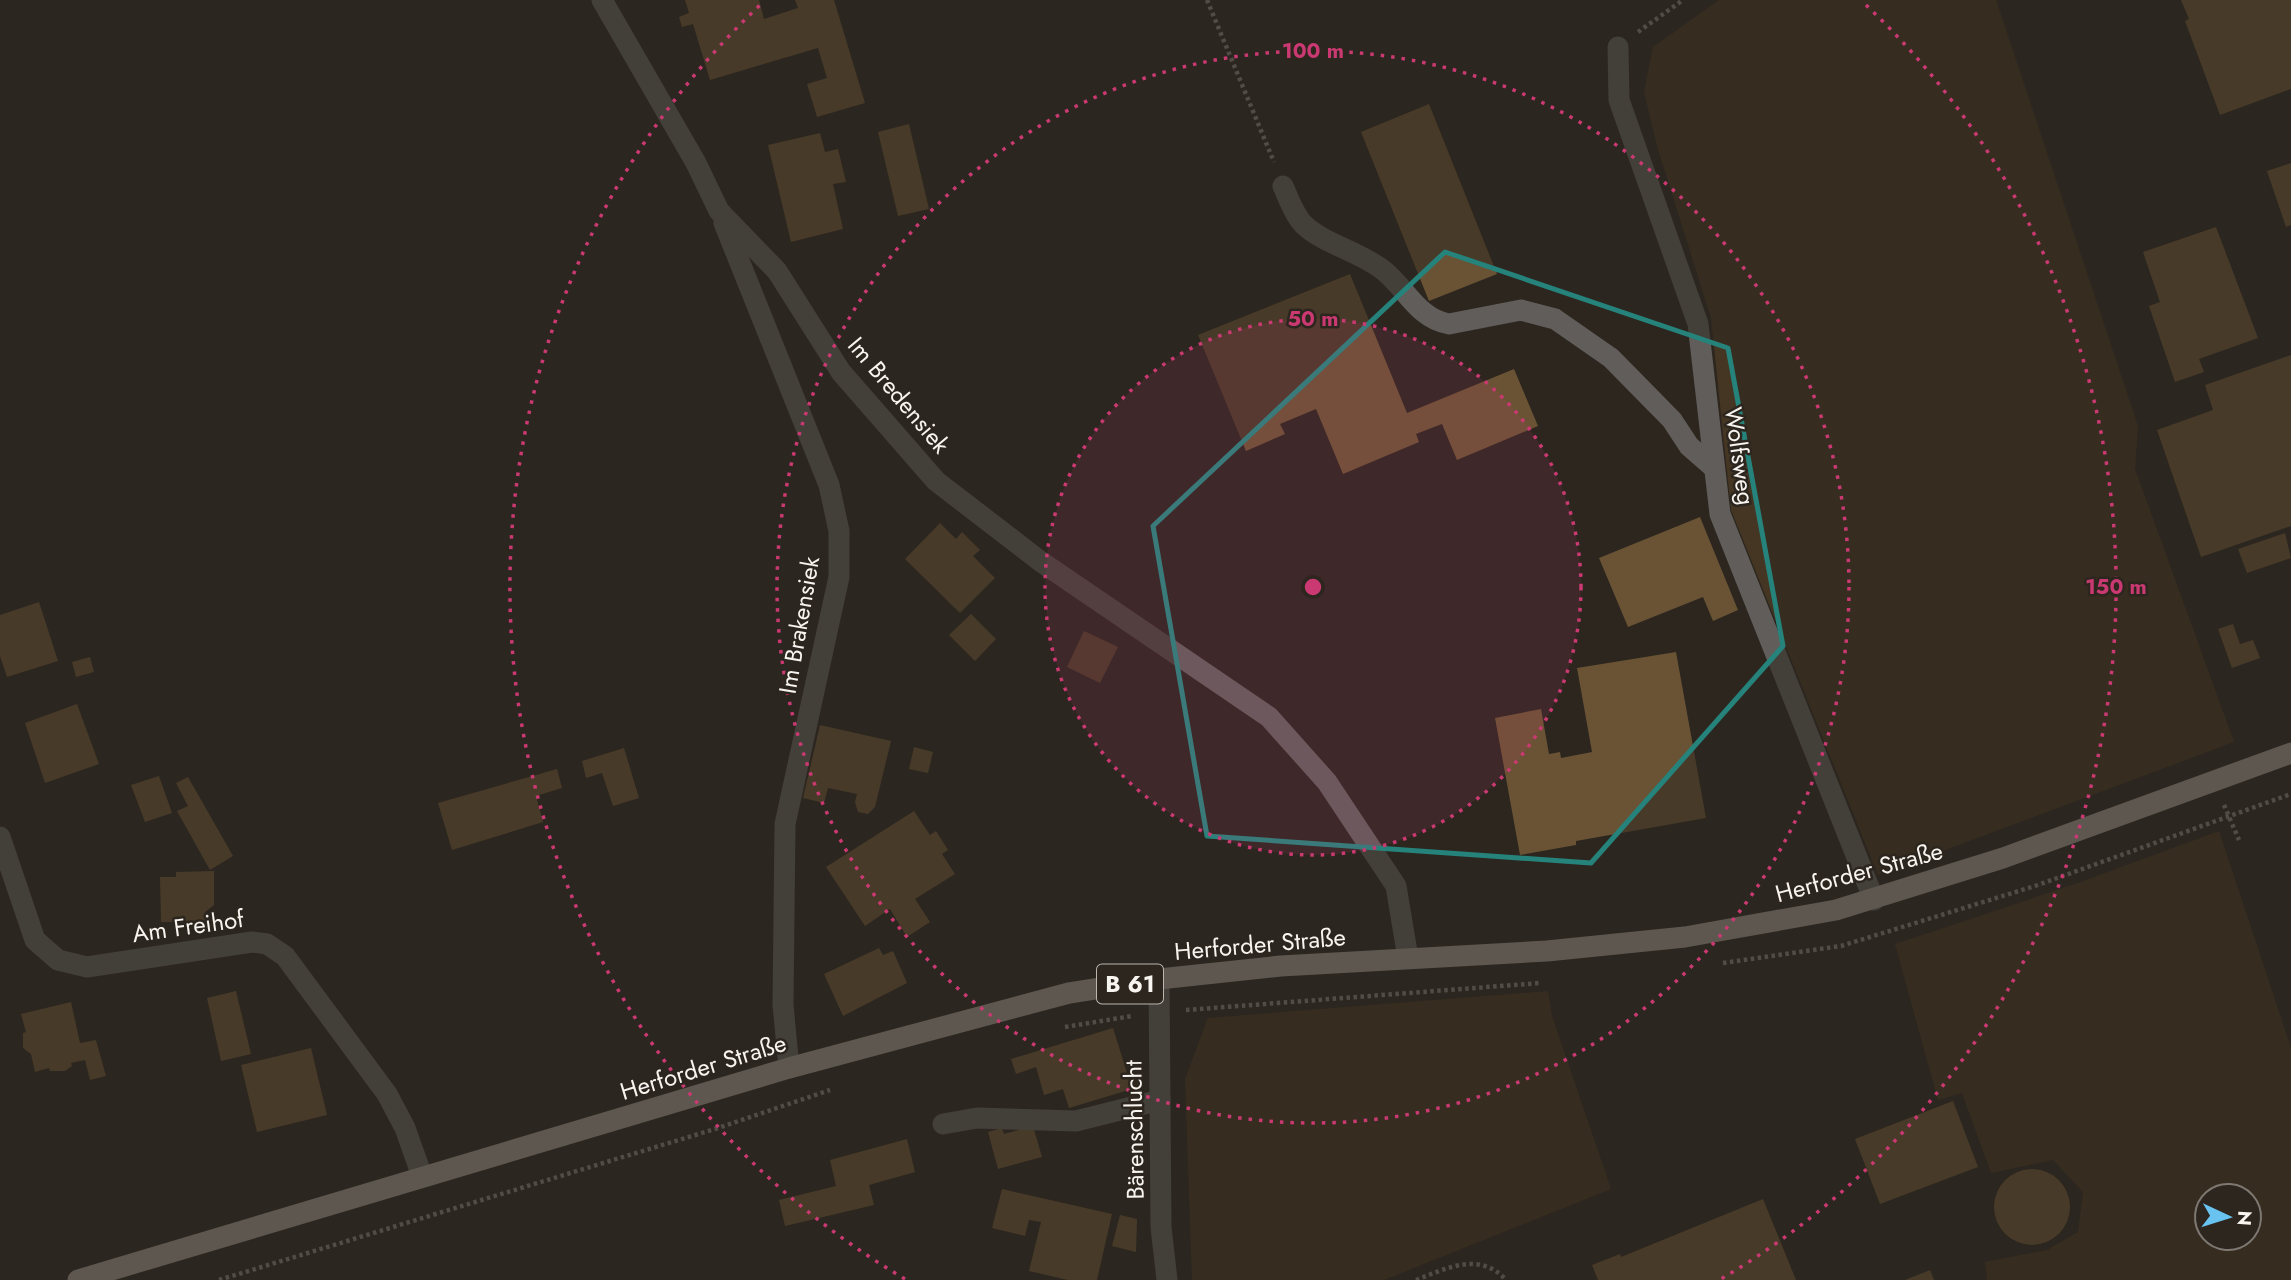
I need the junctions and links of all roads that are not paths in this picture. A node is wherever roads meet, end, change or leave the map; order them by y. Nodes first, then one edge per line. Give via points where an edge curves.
1 (602, 0) edge
2 (1618, 47) road end
3 (1283, 186) road end
4 (719, 211) junction
5 (1712, 466) junction
6 (2291, 753) edge
7 (0, 837) edge
8 (1874, 900) junction
9 (1408, 958) junction
10 (1159, 979) junction
11 (789, 1068) junction
12 (1160, 1100) junction
13 (943, 1124) dead end
14 (422, 1176) junction
15 (78, 1280) edge
16 (1167, 1280) edge

1 - 4 street, Im Bredensiek
2 - 5 street, Wolfsweg via 1619,100 1698,324
3 - 5 street via 1305,226 1373,262 1437,322 1449,324 1521,310 1555,319 1579,333 1633,378 1689,446
4 - 9 street, Im Bredensiek via 777,271 841,372 936,481 1040,561 1269,717 1328,782 1396,886
4 - 11 street, Im Brakensiek via 829,485 839,531 839,577 785,824 783,1005
5 - 8 street, Wolfsweg via 1720,514
6 - 8 main road, Herforder Straße / B 61
7 - 14 street, Am Freihof via 35,940 58,960 87,967 252,942 267,944 285,956 387,1094
8 - 9 main road, Herforder Straße / B 61 via 1685,937 1547,951
9 - 10 main road, Herforder Straße / B 61
10 - 11 main road, Herforder Straße / B 61 via 1069,993
10 - 12 street, Bärenschlucht
11 - 14 main road, Herforder Straße / B 61
12 - 13 street via 1076,1121 977,1118
12 - 16 street, Bärenschlucht via 1161,1227
14 - 15 main road, Herforder Straße / B 61

